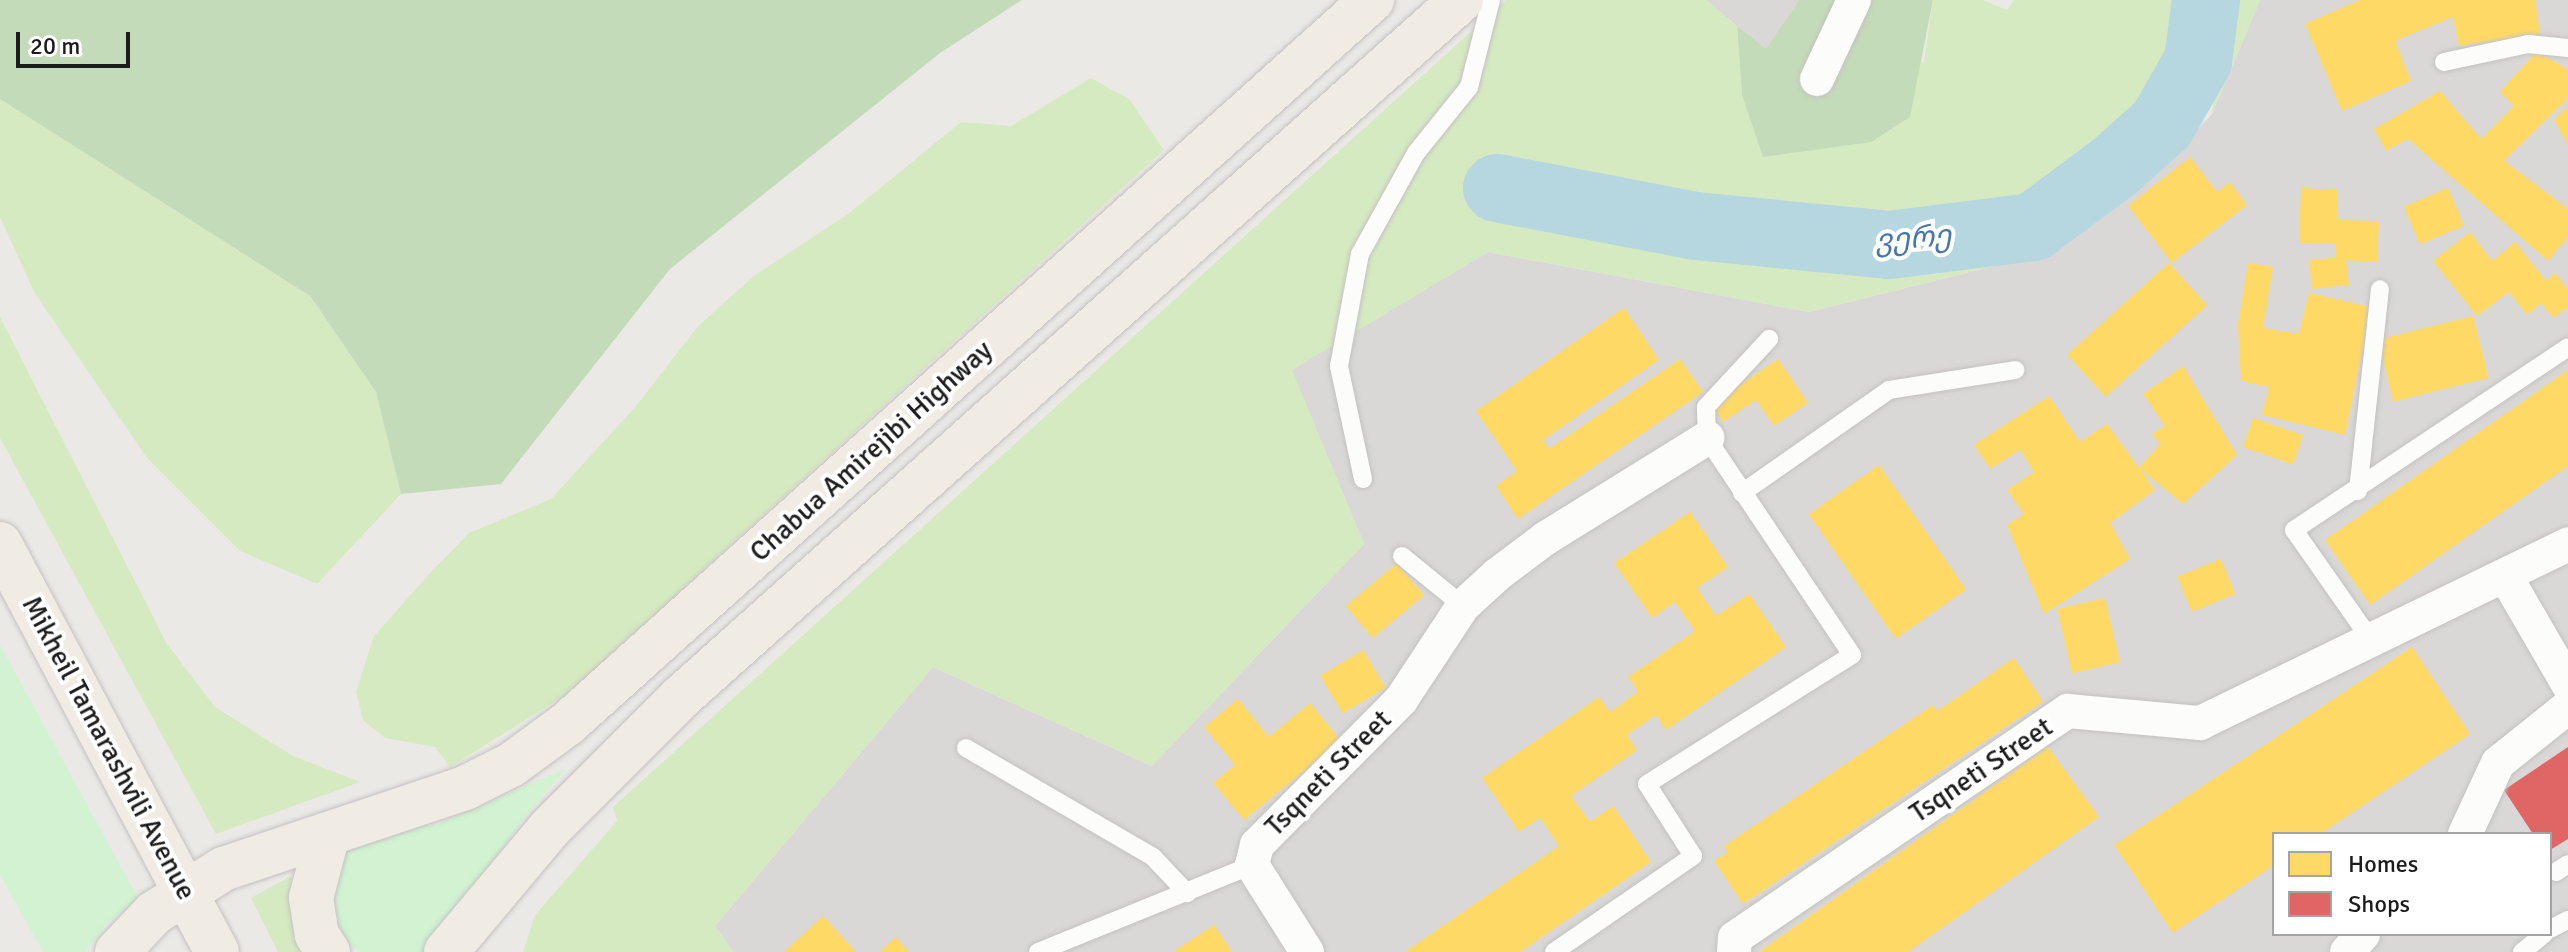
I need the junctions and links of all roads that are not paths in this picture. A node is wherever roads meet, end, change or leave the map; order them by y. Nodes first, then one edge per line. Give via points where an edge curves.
1 (1372, 0) edge
2 (1461, 0) edge
3 (1491, 0) edge
4 (1854, 0) edge
5 (2568, 48) edge
6 (2444, 62) dead end
7 (1817, 79) dead end
8 (2380, 289) dead end
9 (1769, 339) dead end
10 (2568, 347) edge
11 (2015, 370) dead end
12 (1707, 438) junction
13 (1363, 479) dead end
14 (2358, 491) junction
15 (1742, 493) junction
16 (0, 544) edge
17 (2568, 544) edge
18 (1402, 556) dead end
19 (2506, 577) junction
20 (1463, 606) junction
21 (2371, 640) junction
22 (2568, 684) edge
23 (2568, 707) edge
24 (966, 748) dead end
25 (550, 828) junction
26 (2466, 832) edge
27 (328, 834) junction
28 (1252, 865) junction
29 (184, 890) junction
30 (1187, 893) junction
31 (2361, 936) edge
32 (2542, 936) edge
33 (117, 952) edge
34 (217, 952) edge
35 (328, 952) edge
36 (446, 952) edge
37 (484, 952) edge
38 (1038, 952) edge
39 (1307, 952) edge
40 (1554, 952) edge
41 (1734, 952) edge
42 (2347, 952) edge
43 (2522, 952) edge

1 - 27 main road, Chabua Amirejibi Highway via 567,724 511,765 465,788
2 - 25 main road, Chabua Amirejibi Highway via 681,697
3 - 13 lane via 1469,87 1416,153 1360,254 1339,366
4 - 7 street
5 - 6 lane via 2528,44
8 - 14 lane
9 - 12 lane via 1706,407
10 - 14 lane
11 - 15 lane via 1889,390
12 - 15 lane
12 - 20 street, Tsqneti Street via 1546,538
14 - 21 lane via 2294,530
15 - 40 lane via 1852,655 1647,784 1693,856
16 - 29 main road, Mikheil Tamarashvili Avenue
17 - 19 street, Tsqneti Street
18 - 20 lane
19 - 21 street, Tsqneti Street
19 - 22 street
20 - 28 street, Tsqneti Street via 1401,700 1257,845
21 - 41 street, Tsqneti Street via 2200,723 2068,711 1735,938
23 - 26 street via 2498,763
24 - 30 lane via 1153,857
25 - 36 main road
25 - 37 main road
27 - 29 main road, Chabua Amirejibi Highway via 264,852
27 - 35 main road via 311,898 317,935
28 - 30 lane
28 - 39 street, Tsqneti Street
29 - 33 main road, Chabua Amirejibi Highway
29 - 34 main road, Mikheil Tamarashvili Avenue
30 - 38 lane
31 - 42 street
32 - 43 lane

